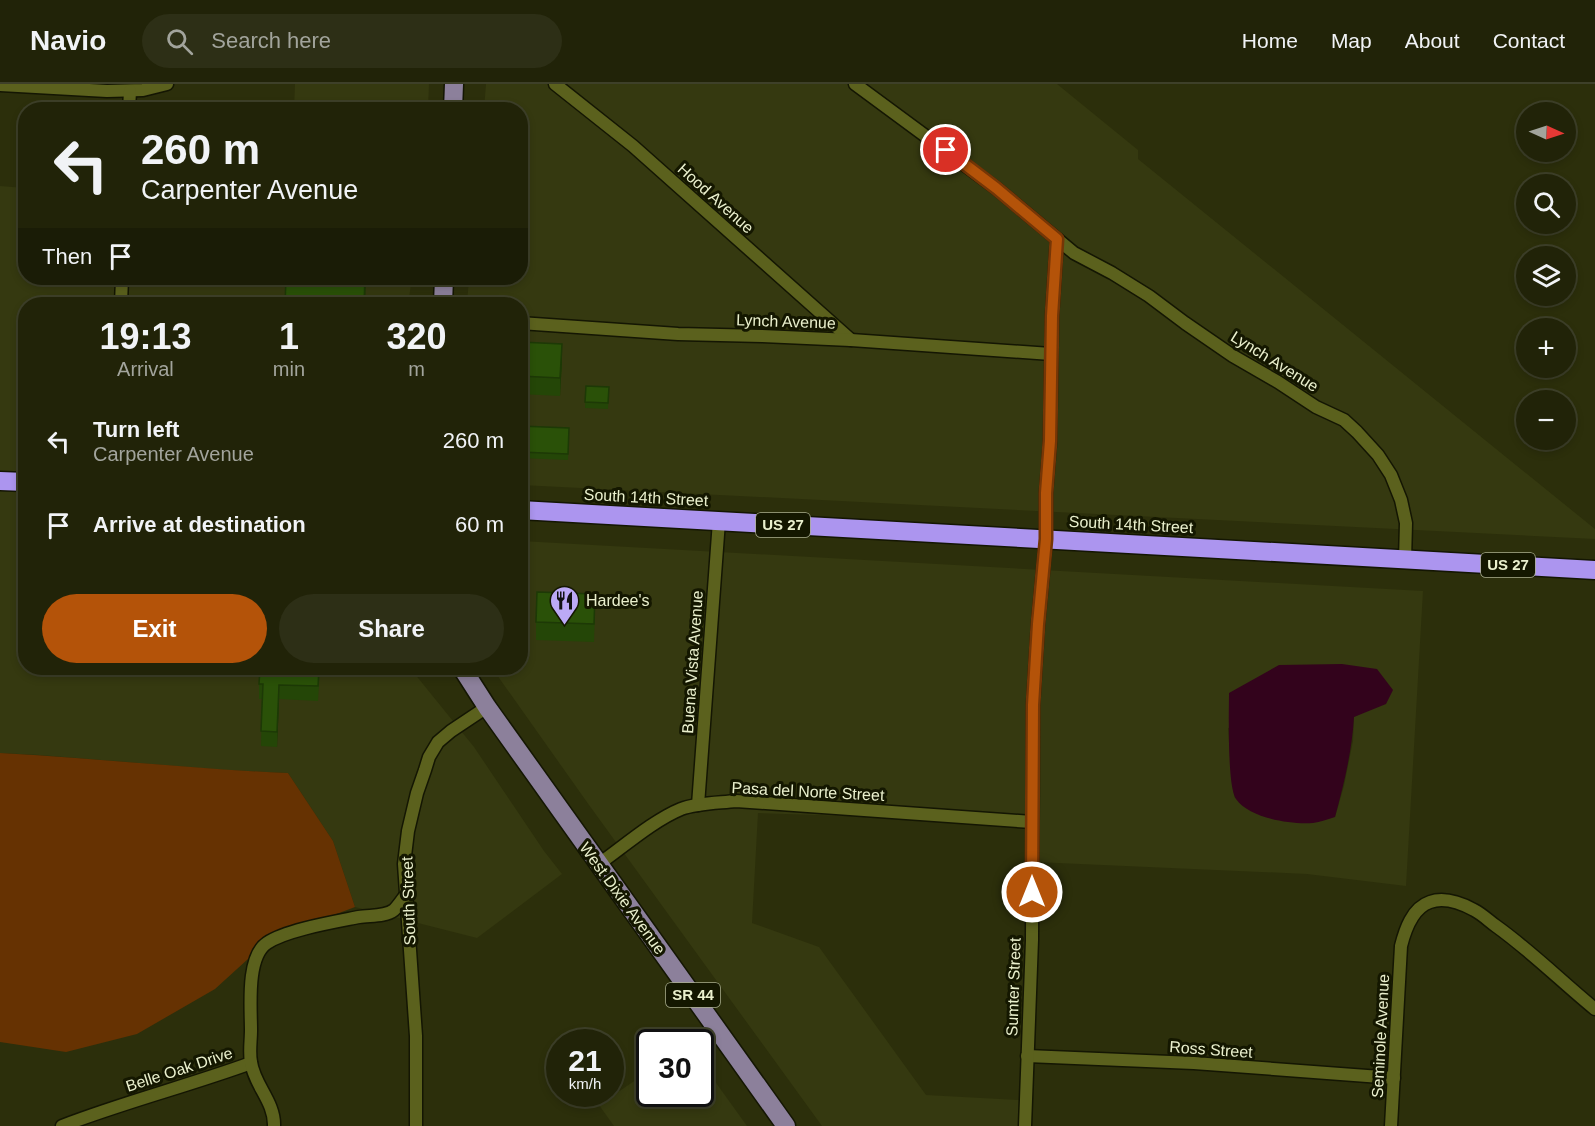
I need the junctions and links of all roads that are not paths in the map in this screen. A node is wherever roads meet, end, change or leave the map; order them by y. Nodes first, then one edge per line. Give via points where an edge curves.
1 (167, 84) edge
2 (454, 84) edge
3 (555, 84) edge
4 (855, 84) edge
5 (0, 85) edge
6 (130, 91) junction
7 (129, 102) edge
8 (453, 102) edge
9 (1057, 239) junction
10 (528, 324) edge
11 (851, 340) junction
12 (1051, 354) junction
13 (0, 481) edge
14 (18, 482) edge
15 (528, 510) edge
16 (719, 521) junction
17 (1046, 539) junction
18 (1405, 560) junction
19 (1595, 570) edge
20 (466, 675) edge
21 (487, 707) junction
22 (698, 806) junction
23 (1032, 822) junction
24 (599, 864) junction
25 (405, 896) junction
26 (1595, 1009) edge
27 (1027, 1056) junction
28 (250, 1063) junction
29 (1394, 1077) junction
30 (62, 1126) edge
31 (274, 1126) edge
32 (416, 1126) edge
33 (786, 1126) edge
34 (1025, 1126) edge
35 (1392, 1126) edge

1 - 6 street
2 - 8 main road
3 - 11 street, Hood Avenue via 633,146
4 - 9 street, Lynch Avenue via 989,183
5 - 6 street
6 - 7 street
9 - 12 street, Sumter Street
9 - 18 street, Lynch Avenue via 1149,296 1233,356 1344,420 1378,455 1401,500 1406,523
10 - 11 street, Lynch Avenue
11 - 12 street, Lynch Avenue
12 - 17 street, Sumter Street
13 - 14 highway
15 - 16 highway, South 14th Street / US 27
16 - 17 highway, South 14th Street / US 27
16 - 22 street, Buena Vista Avenue
17 - 18 highway, South 14th Street / US 27
17 - 23 street, Sumter Street via 1033,705
18 - 19 highway, South 14th Street / US 27
20 - 21 main road, West Dixie Avenue / SR 44
21 - 24 main road, West Dixie Avenue / SR 44
21 - 25 street, South Street via 438,742 429,757 408,831
22 - 23 street, Pasa del Norte Street via 736,801
22 - 24 street, Pasa del Norte Street via 681,809 657,823
23 - 27 street, Sumter Street
24 - 33 main road, West Dixie Avenue / SR 44
25 - 28 street, Belle Oak Drive via 387,914 296,931 263,945 252,972
25 - 32 street, South Street via 416,1036
26 - 29 street, Seminole Avenue via 1516,940 1474,910 1457,902 1430,902 1411,919 1401,948
27 - 29 street, Ross Street
27 - 34 street, Sumter Street
28 - 30 street, Belle Oak Drive
28 - 31 street via 271,1109
29 - 35 street, Seminole Avenue

